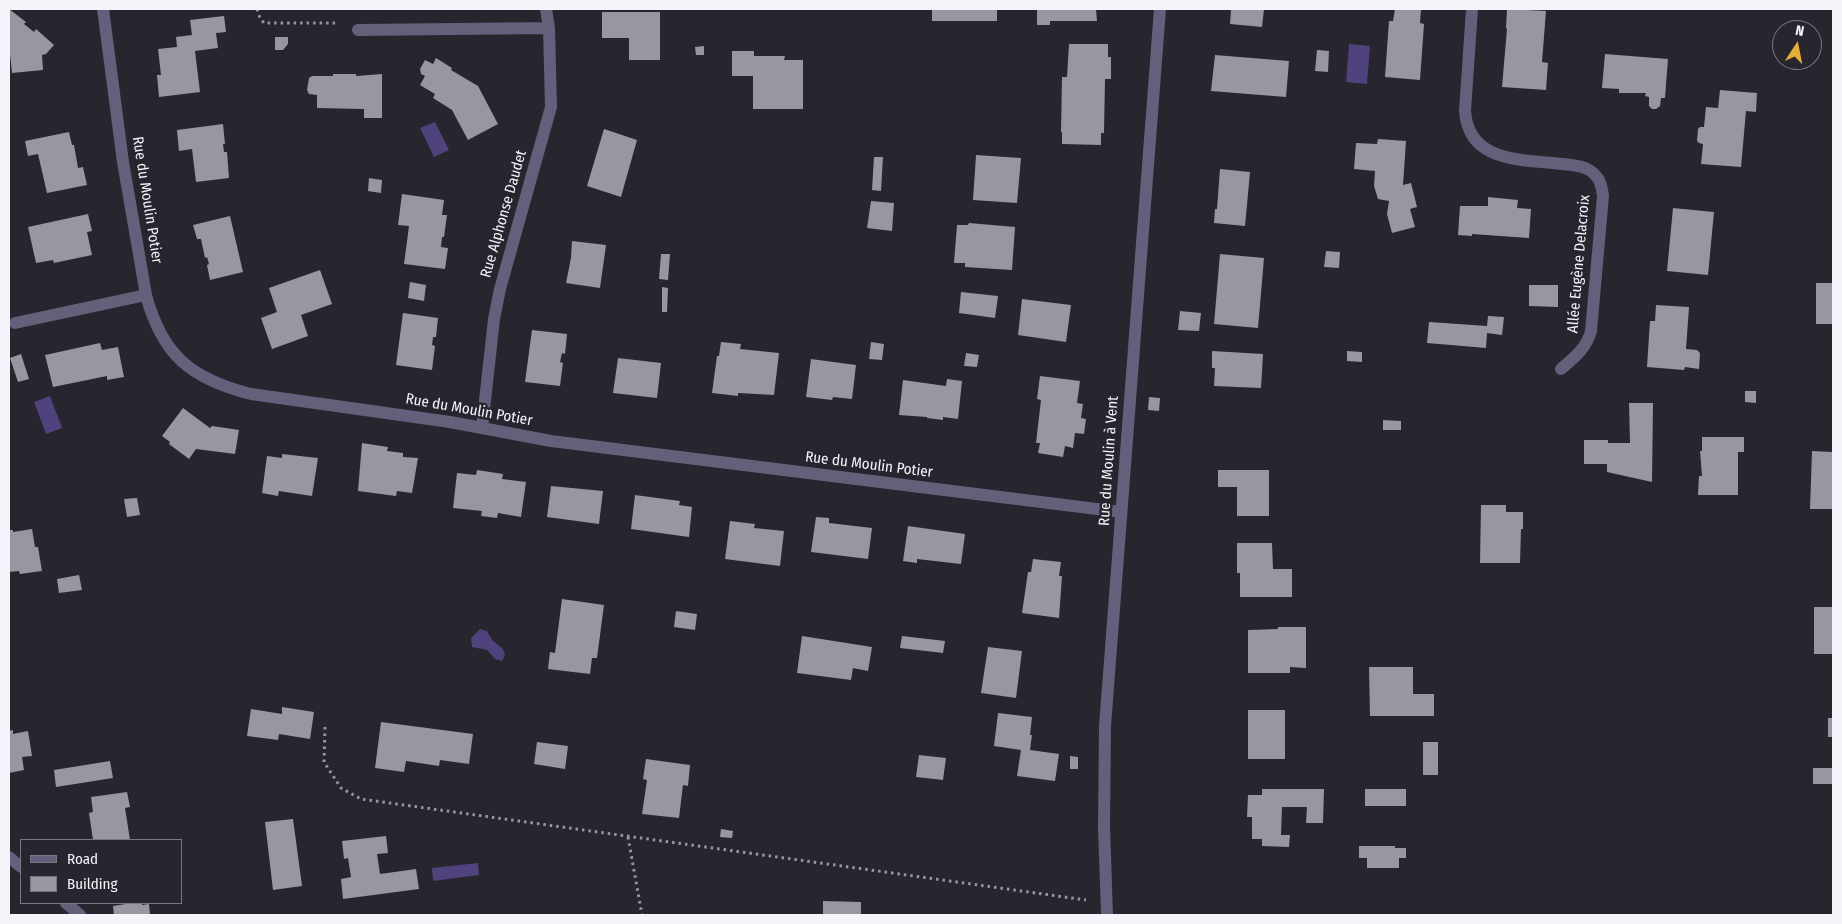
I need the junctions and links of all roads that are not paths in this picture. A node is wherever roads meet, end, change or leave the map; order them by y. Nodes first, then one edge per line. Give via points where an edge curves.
1 (103, 9) edge
2 (546, 9) edge
3 (1160, 9) edge
4 (1472, 9) edge
5 (549, 28) junction
6 (358, 30) road end
7 (146, 294) junction
8 (15, 322) dead end
9 (1561, 369) dead end
10 (482, 428) junction
11 (1121, 512) junction
12 (9, 857) edge
13 (20, 866) edge
14 (67, 904) edge
15 (1107, 909) edge
16 (80, 915) edge

1 - 7 street, Rue du Moulin Potier via 123,162
2 - 5 street, Rue Alphonse Daudet
3 - 11 street, Rue du Moulin à Vent
4 - 9 street, Allée Eugène Delacroix via 1465,111 1471,136 1480,146 1504,158 1582,167 1595,174 1601,184 1603,196 1591,331 1580,353
5 - 6 street
5 - 10 street, Rue Alphonse Daudet via 551,108 500,290
7 - 8 street
7 - 10 street, Rue du Moulin Potier via 158,330 179,360 207,380 226,388
10 - 11 street, Rue du Moulin Potier via 551,442
11 - 15 street, Rue du Moulin à Vent via 1103,781
12 - 13 street
14 - 16 street

